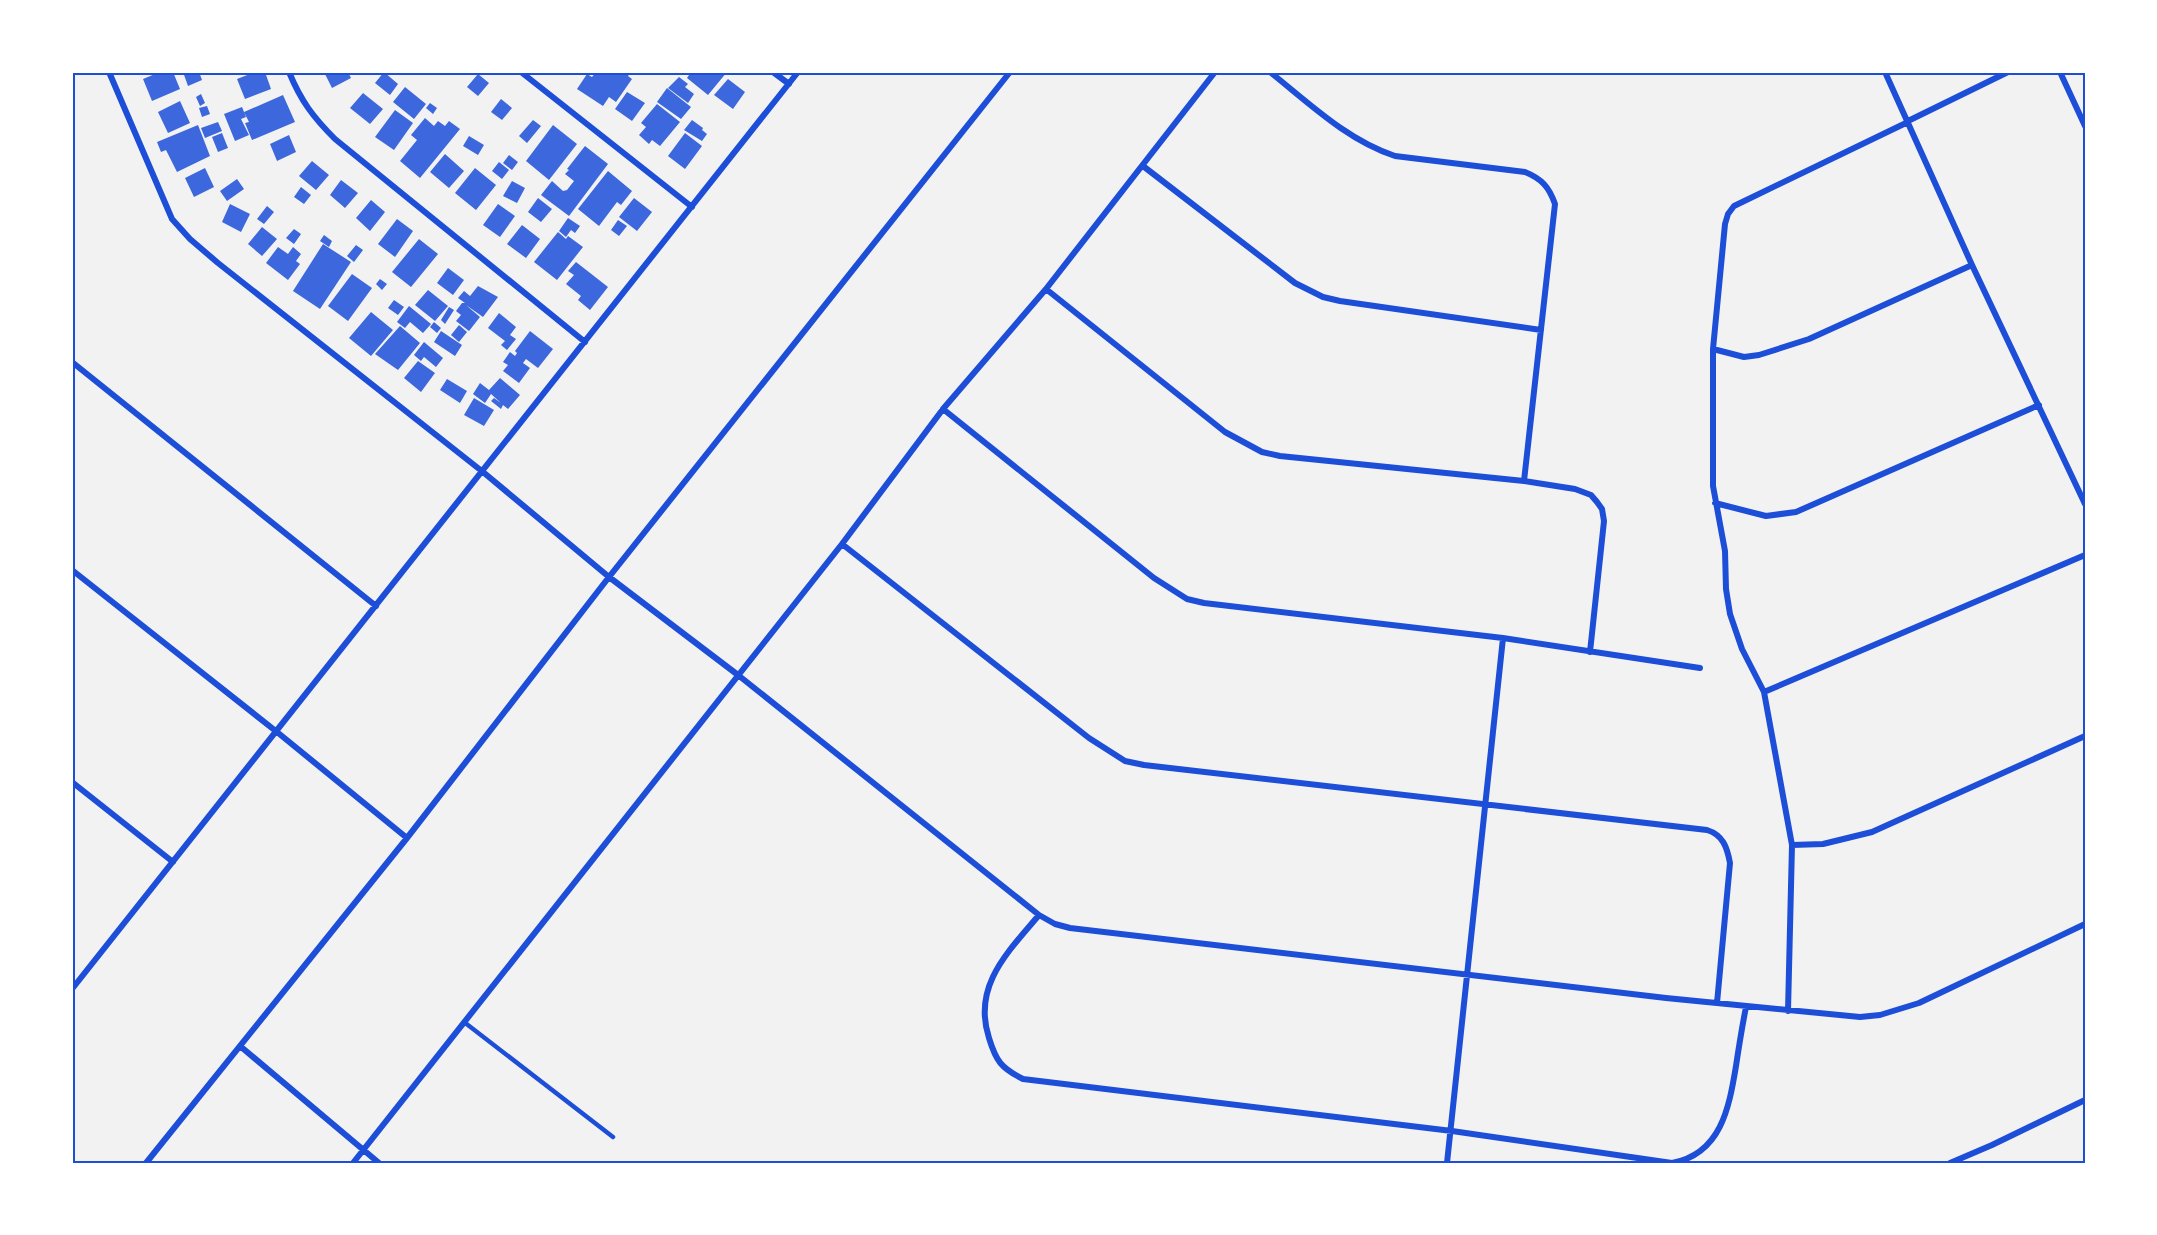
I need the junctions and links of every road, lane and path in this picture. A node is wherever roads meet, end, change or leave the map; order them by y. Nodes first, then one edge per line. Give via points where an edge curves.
1 (109, 72) edge
2 (289, 72) edge
3 (521, 72) edge
4 (773, 72) edge
5 (798, 72) edge
6 (1010, 72) edge
7 (1215, 72) edge
8 (1270, 72) edge
9 (1885, 72) edge
10 (2008, 72) edge
11 (2060, 72) edge
12 (789, 84) junction
13 (1908, 122) junction
14 (2085, 126) edge
15 (1143, 166) junction
16 (692, 207) junction
17 (1972, 265) junction
18 (1046, 289) junction
19 (1541, 330) junction
20 (585, 342) junction
21 (1713, 349) junction
22 (72, 362) edge
23 (2039, 405) junction
24 (944, 409) junction
25 (483, 472) junction
26 (1524, 482) junction
27 (1715, 503) junction
28 (2085, 504) edge
29 (842, 544) junction
30 (2085, 555) edge
31 (72, 570) edge
32 (609, 577) junction
33 (376, 606) junction
34 (1503, 638) junction
35 (1590, 652) junction
36 (1701, 668) dead end
37 (738, 675) junction
38 (1764, 692) junction
39 (277, 732) junction
40 (2085, 736) edge
41 (72, 782) edge
42 (1486, 803) junction
43 (407, 838) junction
44 (1792, 845) junction
45 (173, 862) junction
46 (1039, 915) junction
47 (2085, 924) edge
48 (1468, 974) junction
49 (73, 986) edge
50 (1717, 1003) junction
51 (1746, 1007) junction
52 (1788, 1011) junction
53 (464, 1022) junction
54 (240, 1046) junction
55 (2085, 1100) edge
56 (1452, 1131) junction
57 (613, 1137) dead end
58 (363, 1150) junction
59 (146, 1163) edge
60 (353, 1163) edge
61 (379, 1163) edge
62 (1447, 1163) edge
63 (1950, 1163) edge

1 - 25 street via 172,219 190,239
2 - 20 street via 302,101 335,139
3 - 16 street
4 - 12 street
5 - 12 street
6 - 32 street
7 - 15 street
8 - 19 street via 1339,127 1376,149 1395,156 1526,172 1544,182 1555,204
9 - 13 street
10 - 13 street
11 - 14 street
12 - 16 street
13 - 17 street
13 - 21 street via 1734,206 1728,213 1722,247
15 - 18 street
15 - 19 street via 1296,283 1323,297
16 - 20 street
17 - 21 street via 1782,349 1744,357
17 - 23 street
18 - 24 street
18 - 26 street via 1225,432 1262,452
19 - 26 street
20 - 25 street
21 - 27 street
22 - 33 street
23 - 27 street via 1796,512 1766,516
23 - 28 street
24 - 29 street
24 - 34 street via 1154,578 1187,599
25 - 32 street
25 - 33 street
26 - 35 street via 1583,492 1591,495 1602,509
27 - 38 street via 1725,551 1732,622
29 - 37 street
29 - 42 street via 1089,738 1125,761
30 - 38 street
31 - 39 street
32 - 37 street
32 - 43 street
33 - 39 street
34 - 35 street
34 - 42 street
35 - 36 street
37 - 46 street
37 - 53 street
38 - 44 street
39 - 43 street
39 - 45 street
40 - 44 street via 1872,832 1823,844
41 - 45 street
42 - 48 street
42 - 50 street via 1707,830 1722,838 1730,863
43 - 54 street
44 - 52 street
45 - 49 street
46 - 48 street via 1070,928
46 - 56 street via 1004,958 992,977 985,1000 985,1027 999,1064 1023,1079
47 - 52 street via 1897,1011 1860,1017
48 - 50 street
48 - 56 street
50 - 51 street
51 - 52 street
51 - 56 street via 1730,1101 1709,1144 1691,1158 1672,1163
53 - 57 lane
53 - 58 street
54 - 58 street
54 - 59 street
55 - 63 street
56 - 62 street
58 - 60 street
58 - 61 street

